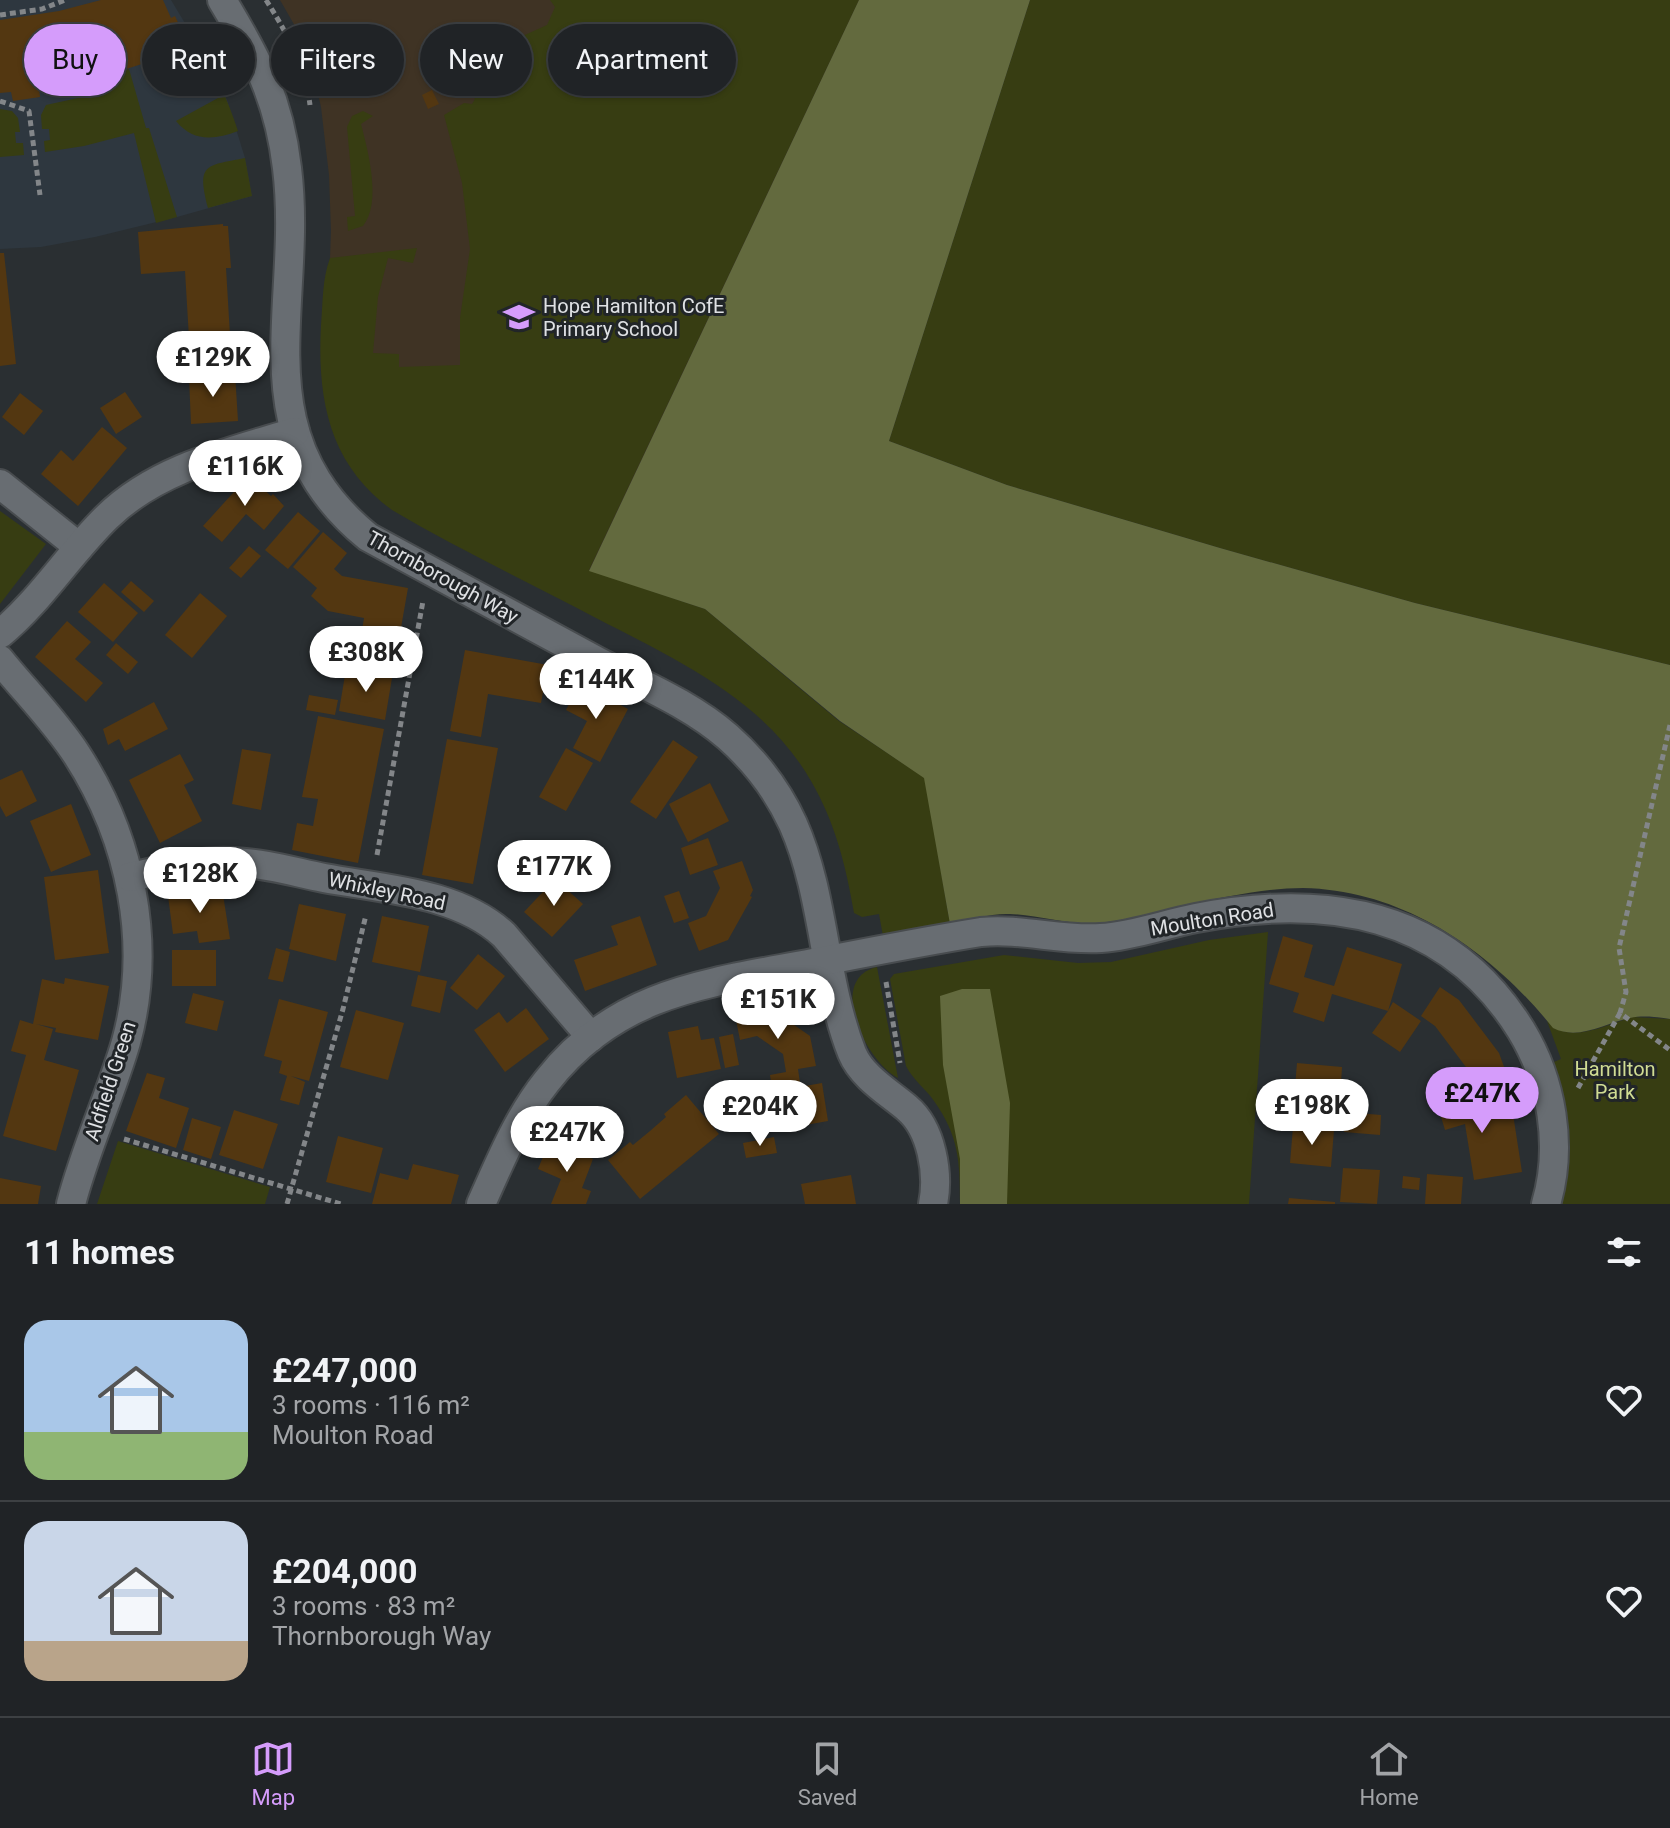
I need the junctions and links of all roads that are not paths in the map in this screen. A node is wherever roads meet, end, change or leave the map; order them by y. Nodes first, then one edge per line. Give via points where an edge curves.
1 (222, 0) edge
2 (295, 432) junction
3 (0, 484) edge
4 (79, 547) junction
5 (0, 634) edge
6 (0, 660) edge
7 (130, 877) junction
8 (826, 960) junction
9 (591, 1037) junction
10 (71, 1204) edge
11 (481, 1204) edge
12 (933, 1204) edge
13 (1546, 1204) edge

1 - 2 street, Thornborough Way via 265,78 282,130 290,198 285,374
2 - 4 street via 157,481 108,515
2 - 8 street, Thornborough Way via 324,495 368,537 674,702 740,749 769,782 798,837
3 - 4 street
4 - 5 street via 24,614
6 - 7 street, Aldfield Green via 88,773
7 - 9 street, Whixley Road via 233,862 456,906 504,935
7 - 10 street, Aldfield Green via 137,926 127,1039
8 - 9 street via 664,995
8 - 12 street, Thornborough Way via 854,1057 920,1125 933,1161
8 - 13 street, Moulton Road via 996,930 1099,938 1267,909 1313,908 1366,916 1421,935 1448,951 1507,1008 1529,1044 1548,1095 1554,1158
9 - 11 street via 532,1101

